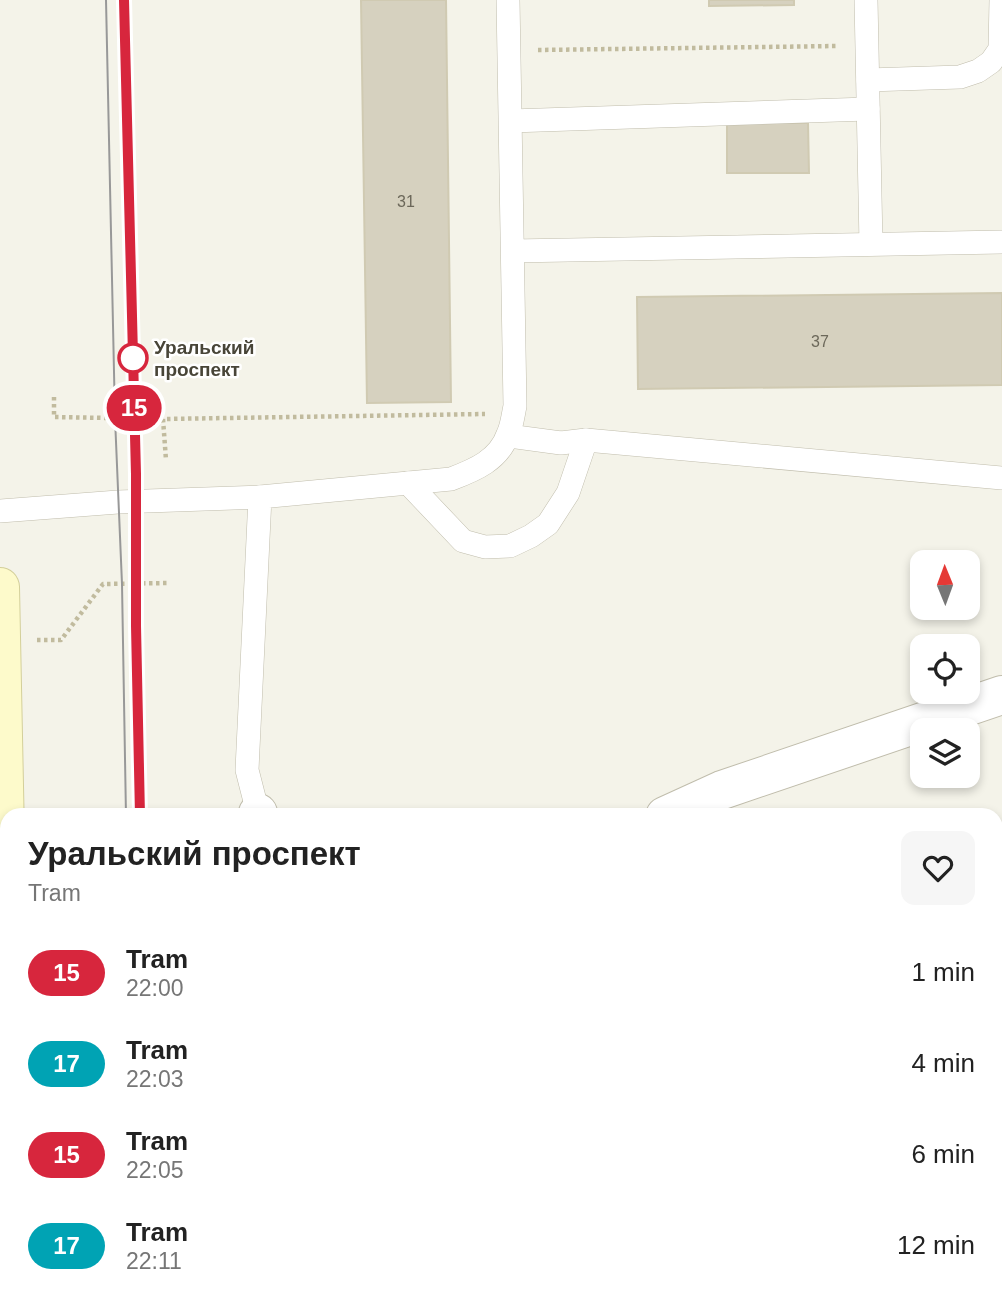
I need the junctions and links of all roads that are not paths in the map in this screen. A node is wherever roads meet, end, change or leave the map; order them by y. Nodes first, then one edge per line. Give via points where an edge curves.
1 (508, 0) edge
2 (866, 0) edge
3 (1001, 0) edge
4 (868, 80) junction
5 (868, 109) junction
6 (511, 121) junction
7 (1002, 242) edge
8 (871, 244) junction
9 (513, 251) junction
10 (508, 436) junction
11 (586, 440) junction
12 (1002, 478) edge
13 (408, 483) junction
14 (260, 498) junction
15 (0, 511) edge
16 (0, 586) edge
17 (2, 640) edge
18 (1002, 695) edge
19 (5, 808) edge
20 (256, 808) edge
21 (683, 808) edge

1 - 6 lane
2 - 4 lane
3 - 4 lane via 1000,49 978,71 960,76
4 - 5 lane
5 - 6 lane
5 - 8 lane
6 - 9 lane
7 - 8 lane
8 - 9 lane
9 - 10 lane via 515,406
10 - 11 lane via 561,443
10 - 13 lane via 492,458 474,471 451,479
11 - 12 lane
11 - 13 lane via 568,493 548,524 510,545 485,547 463,541
13 - 14 lane
14 - 15 lane
14 - 20 lane via 247,770
16 - 17 main road
17 - 19 main road
18 - 21 street via 722,790

